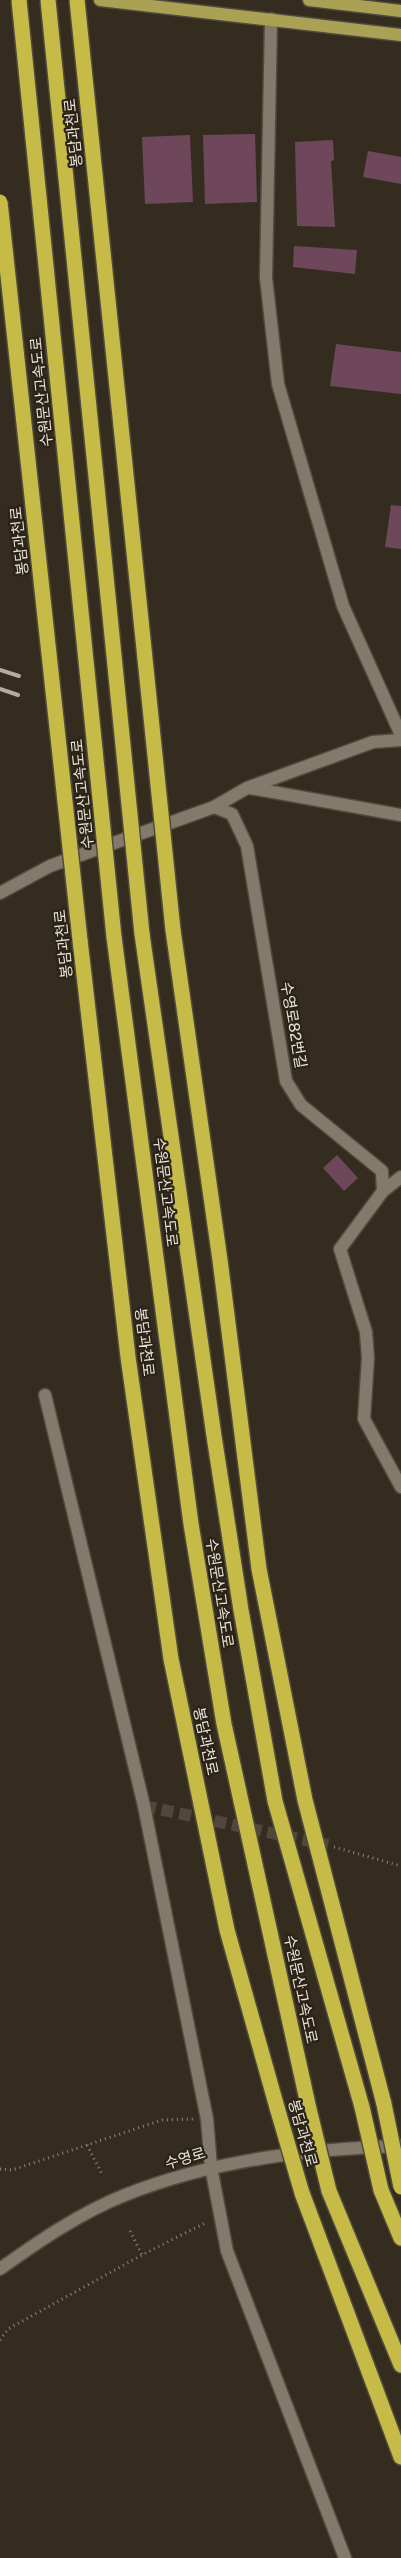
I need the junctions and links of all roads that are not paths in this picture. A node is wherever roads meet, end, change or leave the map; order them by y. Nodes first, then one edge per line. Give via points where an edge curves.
1 (19, 0) edge
2 (48, 0) edge
3 (76, 0) edge
4 (100, 0) edge
5 (309, 0) edge
6 (401, 12) edge
7 (271, 19) junction
8 (401, 35) edge
9 (0, 202) edge
10 (401, 735) edge
11 (401, 740) edge
12 (247, 788) junction
13 (214, 807) junction
14 (401, 814) edge
15 (0, 892) edge
16 (401, 1177) edge
17 (383, 1191) junction
18 (45, 1395) dead end
19 (401, 1488) edge
20 (401, 2140) edge
21 (376, 2146) junction
22 (401, 2146) edge
23 (210, 2166) junction
24 (401, 2187) edge
25 (401, 2238) edge
26 (0, 2269) edge
27 (401, 2365) edge
28 (401, 2457) edge
29 (345, 2558) edge

1 - 27 highway, 수원문산고속도로, bridge via 114,937 191,1524 224,1724 329,2191
2 - 25 highway, 수원문산고속도로, bridge via 142,934 241,1610 275,1800 362,2108 381,2190
3 - 24 highway, 봉담과천로, bridge via 173,930 220,1260 259,1569 304,1800 384,2104
4 - 7 main road
5 - 6 main road
7 - 8 main road
7 - 10 street via 266,278 278,384 343,606
9 - 28 highway, 봉담과천로, bridge via 128,1358 171,1659 227,1930 278,2111 302,2193
11 - 12 street via 373,742
12 - 13 street
12 - 14 street
13 - 15 street via 50,866
13 - 17 street, 수영로82번길 via 232,814 246,846 286,1081 301,1105 382,1171
16 - 17 street
17 - 19 street via 340,1249 366,1332 368,1358 364,1419
18 - 23 street via 144,1806 207,2119
20 - 21 street
21 - 22 street, 수영로
21 - 23 street, 수영로 via 312,2150
23 - 26 street, 수영로 via 124,2195 51,2234
23 - 29 street via 227,2251

